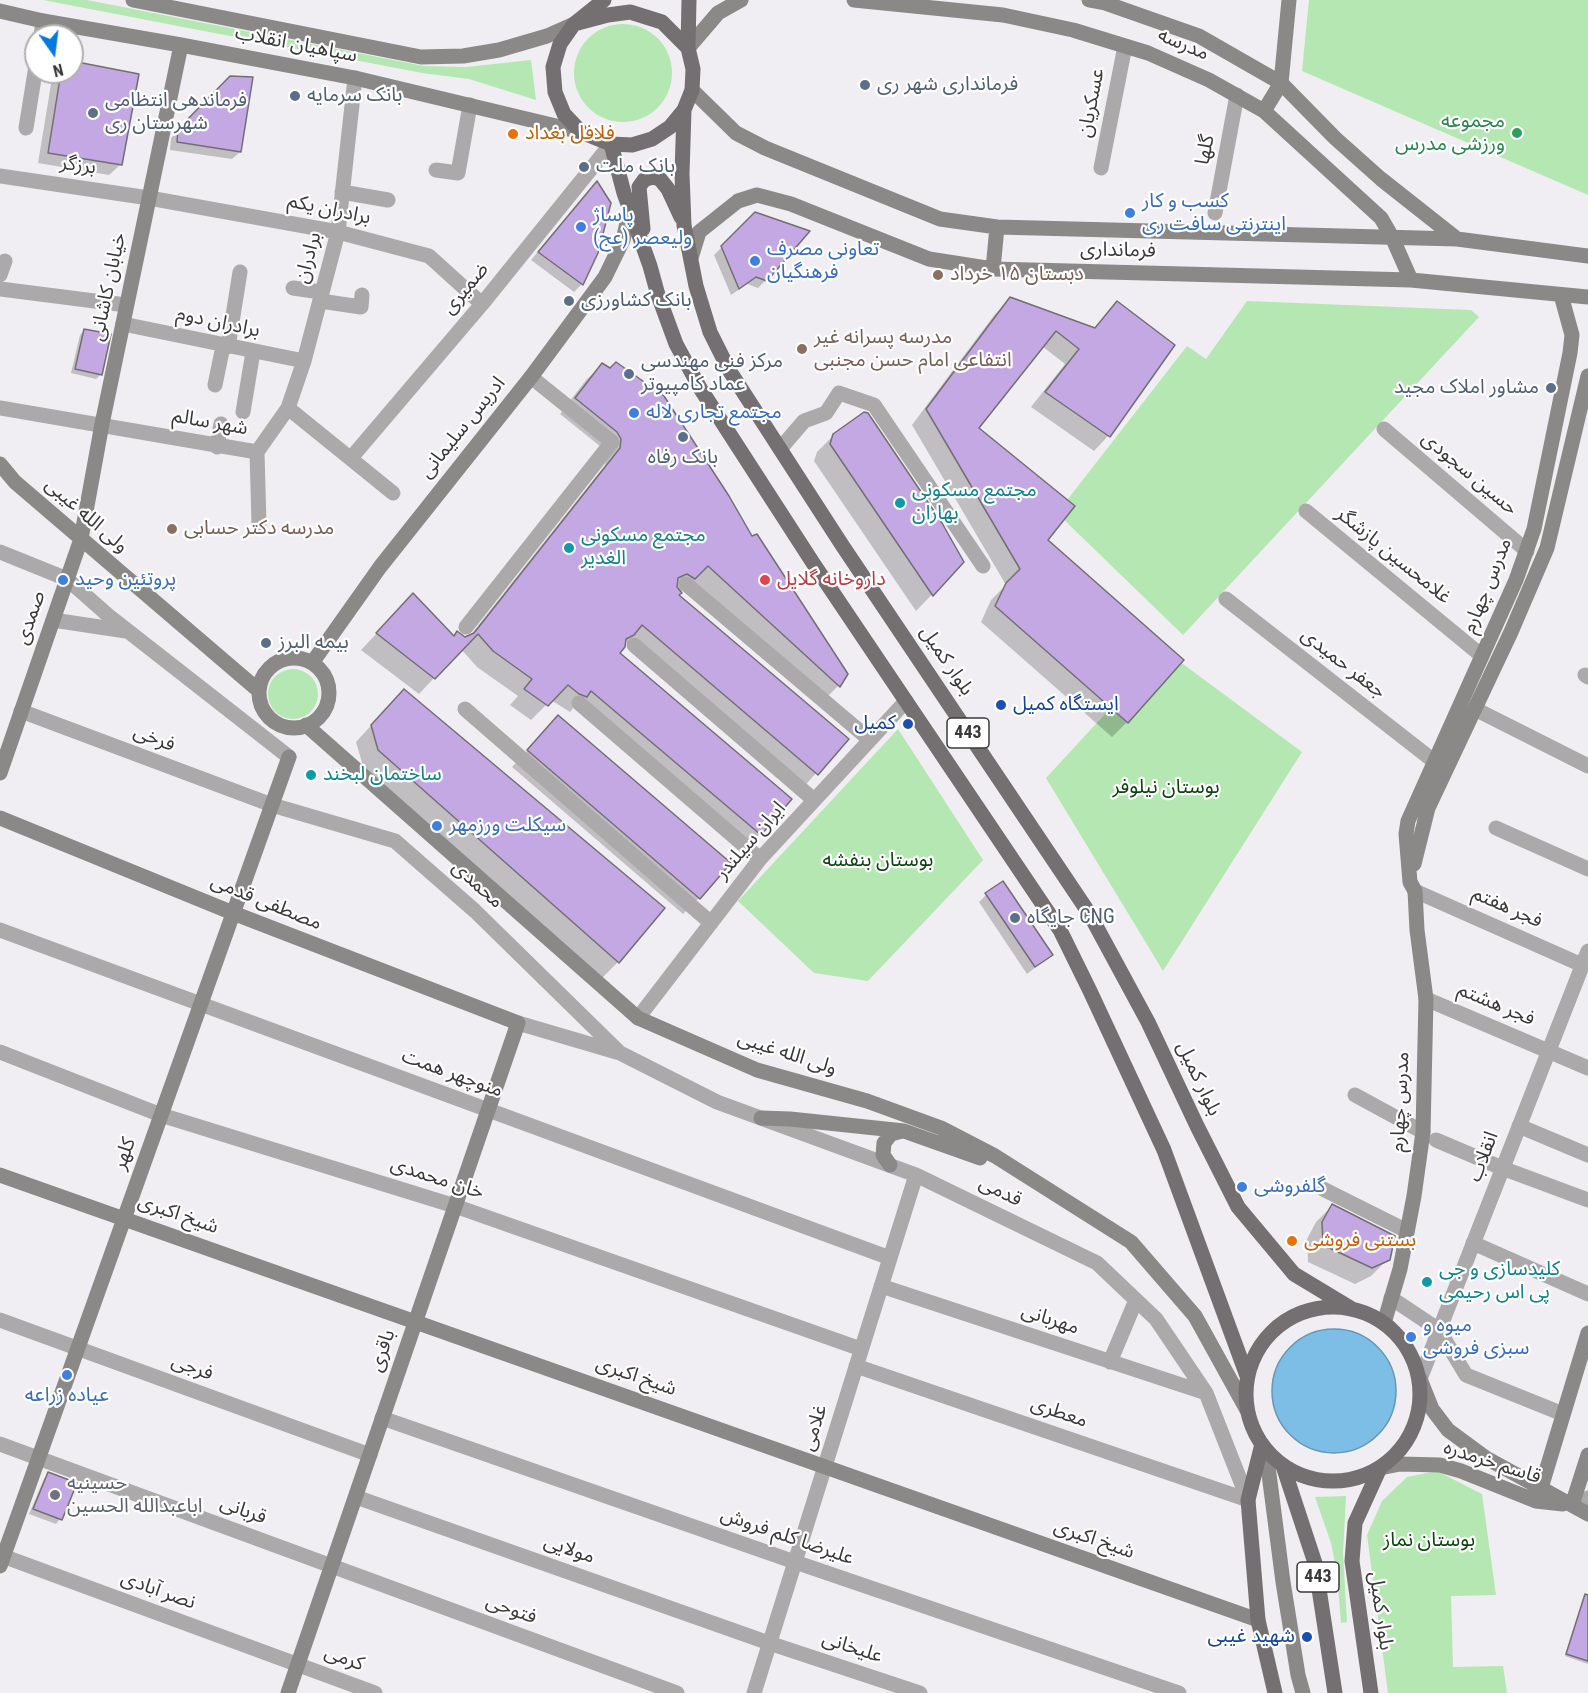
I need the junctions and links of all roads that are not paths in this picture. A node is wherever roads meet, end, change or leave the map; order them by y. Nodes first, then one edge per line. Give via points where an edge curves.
1 (133, 0) edge
2 (604, 0) edge
3 (689, 0) edge
4 (741, 0) edge
5 (854, 0) edge
6 (1089, 0) edge
7 (1289, 0) edge
8 (0, 11) edge
9 (30, 24) edge
10 (574, 24) junction
11 (84, 34) edge
12 (181, 45) junction
13 (1125, 46) junction
14 (688, 48) junction
15 (355, 78) junction
16 (1281, 83) junction
17 (33, 84) edge
18 (692, 90) junction
19 (1237, 95) junction
20 (470, 105) junction
21 (684, 110) junction
22 (1264, 111) junction
23 (26, 128) dead end
24 (581, 132) junction
25 (610, 144) junction
26 (1101, 168) dead end
27 (436, 170) dead end
28 (0, 176) edge
29 (342, 192) junction
30 (149, 198) junction
31 (388, 200) dead end
32 (630, 210) junction
33 (1215, 213) dead end
34 (684, 225) junction
35 (997, 227) junction
36 (338, 232) junction
37 (1392, 237) junction
38 (1457, 239) junction
39 (1588, 256) edge
40 (691, 258) junction
41 (650, 266) junction
42 (993, 269) junction
43 (240, 272) dead end
44 (1411, 280) junction
45 (293, 288) dead end
46 (0, 289) edge
47 (362, 295) dead end
48 (1562, 295) junction
49 (320, 297) junction
50 (1588, 297) edge
51 (482, 304) junction
52 (126, 305) junction
53 (123, 324) junction
54 (226, 346) junction
55 (253, 352) junction
56 (304, 361) junction
57 (1588, 376) edge
58 (531, 377) junction
59 (215, 385) dead end
60 (0, 408) edge
61 (288, 408) junction
62 (243, 412) dead end
63 (102, 424) junction
64 (221, 424) dead end
65 (1384, 429) dead end
66 (217, 447) junction
67 (780, 449) junction
68 (257, 452) junction
69 (351, 458) junction
70 (0, 464) edge
71 (393, 494) dead end
72 (1306, 511) dead end
73 (259, 524) dead end
74 (81, 539) junction
75 (1527, 551) junction
76 (0, 552) edge
77 (983, 566) dead end
78 (67, 579) junction
79 (686, 584) dead end
80 (1226, 599) dead end
81 (52, 620) junction
82 (466, 627) dead end
83 (129, 632) junction
84 (634, 645) dead end
85 (1482, 656) junction
86 (312, 663) junction
87 (258, 690) junction
88 (906, 701) junction
89 (579, 703) dead end
90 (465, 709) dead end
91 (1475, 709) junction
92 (21, 711) junction
93 (306, 725) junction
94 (870, 740) junction
95 (1435, 762) junction
96 (1588, 766) edge
97 (0, 772) edge
98 (814, 800) junction
99 (272, 805) junction
100 (0, 818) edge
101 (1496, 828) dead end
102 (759, 859) junction
103 (1588, 869) edge
104 (1413, 886) junction
105 (233, 913) junction
106 (711, 923) junction
107 (0, 930) edge
108 (1585, 958) edge
109 (1426, 999) junction
110 (201, 1004) junction
111 (638, 1018) junction
112 (518, 1023) junction
113 (1548, 1051) junction
114 (0, 1052) edge
115 (620, 1053) junction
116 (1588, 1068) edge
117 (1355, 1095) dead end
118 (488, 1110) junction
119 (161, 1115) junction
120 (761, 1118) junction
121 (1519, 1126) junction
122 (904, 1131) junction
123 (1429, 1136) junction
124 (1588, 1155) edge
125 (890, 1165) junction
126 (1010, 1166) junction
127 (1503, 1168) junction
128 (0, 1175) edge
129 (916, 1175) junction
130 (1323, 1189) dead end
131 (1588, 1200) edge
132 (455, 1206) junction
133 (124, 1219) junction
134 (1407, 1231) junction
135 (1473, 1243) junction
136 (890, 1258) junction
137 (881, 1286) junction
138 (1588, 1294) edge
139 (1391, 1298) junction
140 (1136, 1300) junction
141 (1352, 1309) junction
142 (0, 1320) edge
143 (416, 1322) junction
144 (1384, 1323) junction
145 (1439, 1330) junction
146 (1588, 1333) edge
147 (78, 1349) junction
148 (861, 1349) junction
149 (1110, 1362) junction
150 (856, 1366) junction
151 (1247, 1376) junction
152 (1420, 1379) junction
153 (1206, 1394) junction
154 (1247, 1410) junction
155 (1563, 1414) junction
156 (382, 1418) junction
157 (0, 1443) edge
158 (1264, 1448) junction
159 (370, 1455) junction
160 (1588, 1455) edge
161 (38, 1458) junction
162 (1283, 1466) junction
163 (825, 1467) junction
164 (1380, 1468) junction
165 (1541, 1488) junction
166 (356, 1497) junction
167 (1588, 1498) edge
168 (1248, 1500) junction
169 (1572, 1505) junction
170 (1588, 1514) edge
171 (1, 1559) edge
172 (795, 1562) junction
173 (332, 1566) junction
174 (1258, 1620) junction
175 (770, 1643) junction
176 (298, 1665) junction
177 (288, 1693) edge
178 (375, 1693) edge
179 (677, 1693) edge
180 (754, 1693) edge
181 (921, 1693) edge
182 (1179, 1693) edge
183 (1275, 1693) edge
184 (1303, 1693) edge
185 (1335, 1693) edge
186 (1371, 1693) edge

1 - 10 street, سپاهیان انقلاب via 421,57 499,50
2 - 10 main road
3 - 14 main road
4 - 14 street via 718,13
5 - 13 street, مدرسه via 1003,15
6 - 16 street, مدرسه via 1199,36
7 - 16 street
8 - 9 street, سپاهیان انقلاب
10 - 14 main road via 630,12 662,22
10 - 24 main road via 560,44 553,67 555,92 564,114
11 - 12 street, سپاهیان انقلاب
12 - 15 street, سپاهیان انقلاب
12 - 30 street, خیابان کاشانی
13 - 19 street, مدرسه
13 - 26 street, عسکریان
14 - 18 main road
15 - 20 street, سپاهیان انقلاب
15 - 29 street, برادران
16 - 22 street
16 - 38 street, مدرسه via 1366,166
17 - 23 street
18 - 21 main road
18 - 35 street, فرمانداری via 736,133 765,148 940,219
19 - 22 street, مدرسه
19 - 33 street, گلها
20 - 24 street, سپاهیان انقلاب
20 - 27 street via 465,175
21 - 25 main road via 670,127 652,139 632,145
21 - 34 main road, بلوار کمیل / 443
22 - 37 street, مدرسه via 1380,218
24 - 25 main road
25 - 32 main road, 443
25 - 51 street, ضمیری
28 - 30 street, برزگر
29 - 31 street
29 - 36 street, برادران
30 - 36 street, برادران یکم
30 - 52 street, خیابان کاشانی
32 - 41 main road, 443
32 - 58 street, ادریس سلیمانی via 623,240 605,277
34 - 40 main road, بلوار کمیل / 443
34 - 41 main road via 660,179 644,180 639,187 640,202
35 - 37 street, فرمانداری
35 - 42 street
36 - 49 street, برادران
36 - 51 street, برادران یکم via 429,256
37 - 38 street, فرمانداری
37 - 44 street, مدرسه
38 - 39 street, فرمانداری
40 - 42 street, فرمانداری via 699,232 738,201 757,195 791,204 929,260
40 - 67 main road, بلوار کمیل / 443 via 710,332 729,370
41 - 88 main road, 443 via 676,344 700,388
42 - 44 street, فرمانداری
43 - 54 street
44 - 48 street, فرمانداری
45 - 49 street
46 - 52 street
47 - 49 street via 361,307
48 - 50 street, فرمانداری
48 - 75 street, مدرس چهارم via 1572,335 1570,353
49 - 56 street, برادران
51 - 69 street, ضمیری
52 - 53 street, خیابان کاشانی
53 - 54 street, برادران دوم
53 - 63 street, خیابان کاشانی
54 - 55 street, برادران دوم
54 - 59 street
55 - 56 street, برادران دوم
55 - 62 street
56 - 61 street, برادران
57 - 91 street, مدرس چهارم via 1547,548
58 - 82 street via 612,442
58 - 86 street, ادریس سلیمانی via 380,567
60 - 63 street, شهر سالم
61 - 68 street, شهر سالم
61 - 69 street
63 - 66 street, شهر سالم
63 - 74 street, خیابان کاشانی
64 - 66 street
65 - 75 street, حسین سجودی
66 - 68 street, شهر سالم
67 - 77 street via 804,421 826,413 839,393 874,405
67 - 141 main road, بلوار کمیل / 443 via 1089,913 1148,1022 1239,1207 1294,1274
68 - 73 street
69 - 71 street
70 - 74 street, ولی الله غیبی via 15,482
72 - 85 street, غلامحسین پازشگر
74 - 78 street, صمدی
74 - 87 street, ولی الله غیبی
75 - 85 street, مدرس چهارم
76 - 78 street
78 - 81 street, صمدی
78 - 83 street
79 - 94 street
80 - 95 street, جعفر حمیدی
81 - 83 street
81 - 92 street, صمدی
83 - 99 street, کلهر via 289,757
84 - 98 street
85 - 95 street, مدرس چهارم
86 - 87 street via 301,658 278,662 268,668
86 - 93 street via 326,679 328,701 316,720
87 - 93 street via 264,712 273,721 295,728
88 - 94 street, ایران سیلندر
88 - 151 main road, 443 via 1060,930 1164,1150
89 - 102 street
90 - 106 street
91 - 96 street
91 - 104 street, مدرس چهارم via 1428,808 1418,842
92 - 97 street, صمدی
92 - 99 street, فرخی
93 - 111 street, ولی الله غیبی
94 - 98 street, ایران سیلندر
95 - 104 street, مدرس چهارم via 1408,821
98 - 102 street, ایران سیلندر
99 - 105 street, کلهر
99 - 115 street, محمدی via 395,841 475,911
100 - 105 street, مصطفی قدمی
101 - 103 street
102 - 106 street, ایران سیلندر
104 - 108 street, فجر هفتم
104 - 109 street, مدرس چهارم
105 - 110 street, کلهر
105 - 112 street, مصطفی قدمی
106 - 111 street, ایران سیلندر
107 - 110 street, منوچهر همت
108 - 113 street, انقلاب
109 - 113 street, فجر هشتم
109 - 123 street, مدرس چهارم
110 - 118 street, منوچهر همت
110 - 119 street, کلهر
111 - 126 street, ولی الله غیبی via 757,1070 867,1101 940,1128
112 - 115 street
112 - 118 street, باقری
113 - 116 street, فجر هشتم
113 - 121 street, انقلاب
114 - 119 street, خان محمدی
115 - 120 street, قدمی via 717,1102
117 - 123 street
118 - 132 street, باقری
118 - 136 street, منوچهر همت
119 - 132 street, خان محمدی
119 - 133 street, کلهر
120 - 122 street
120 - 125 street, قدمی
121 - 124 street
121 - 127 street, انقلاب
122 - 125 street via 891,1134 884,1143 883,1155
122 - 126 street
123 - 127 street
123 - 134 street, مدرس چهارم
125 - 129 street, قدمی
126 - 154 street, ولی الله غیبی via 1131,1242 1195,1316
127 - 131 street
127 - 135 street, انقلاب
128 - 133 street, شیخ اکبری
129 - 136 street, غلامی
129 - 140 street, قدمی via 1097,1263
130 - 134 street
132 - 143 street, باقری
132 - 148 street, خان محمدی
133 - 143 street, شیخ اکبری
133 - 147 street, کلهر
134 - 139 street, مدرس چهارم
135 - 138 street
135 - 145 street, انقلاب
136 - 137 street, غلامی
137 - 148 street, غلامی
137 - 149 street, مهربانی
139 - 144 street, مدرس چهارم
139 - 145 street
140 - 149 street
140 - 153 street, قدمی via 1156,1319
141 - 144 main road
141 - 151 main road via 1325,1307 1298,1314 1275,1329 1258,1350
142 - 147 street, فرجی
143 - 156 street, باقری
143 - 163 street, شیخ اکبری
144 - 152 main road via 1413,1357
145 - 152 street, انقلاب
145 - 155 street via 1466,1375
146 - 155 street
147 - 159 street, فرجی
147 - 161 street, کلهر
148 - 150 street, غلامی
149 - 153 street, مهربانی
150 - 163 street, غلامی
150 - 168 street, معطری
151 - 154 main road
152 - 164 main road via 1420,1405 1413,1430 1400,1451
152 - 165 street via 1432,1409 1448,1430 1486,1458
153 - 168 street, قدمی
154 - 158 main road
155 - 165 street
156 - 159 street, باقری
156 - 172 street, علیرضا کلم فروش
157 - 161 street, قربانی
158 - 162 main road
158 - 168 main road
158 - 184 street
159 - 166 street, باقری
160 - 169 street
161 - 171 street, کلهر
161 - 173 street, قربانی
162 - 164 main road via 1306,1477 1331,1482 1357,1478
162 - 185 main road, 443 via 1315,1563
163 - 172 street, غلامی
163 - 174 street, شیخ اکبری
164 - 169 street, قاسم خرمدره via 1440,1465 1536,1501
164 - 186 main road, بلوار کمیل / 443 via 1355,1523 1352,1561
165 - 169 street
166 - 173 street, باقری
166 - 175 street, مولایی
167 - 169 street
168 - 174 main road
169 - 170 street, قاسم خرمدره
171 - 176 street, نصر آبادی
172 - 175 street, غلامی
172 - 182 street, علیرضا کلم فروش
173 - 176 street, باقری
173 - 179 street, فتوحی
174 - 183 main road
175 - 180 street, غلامی
175 - 181 street, علیخانی
176 - 177 street, باقری
176 - 178 street, کرمی

